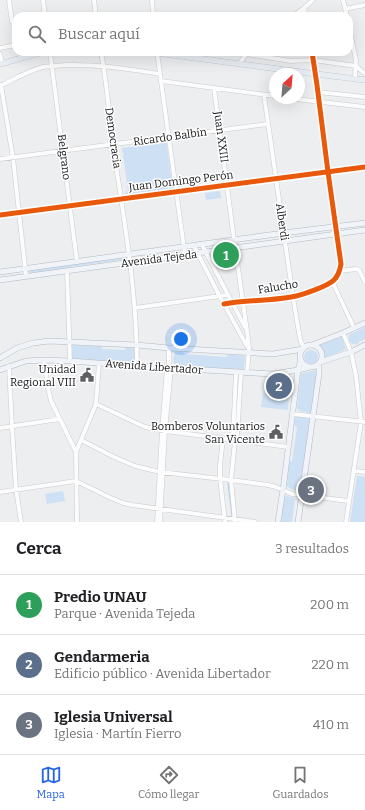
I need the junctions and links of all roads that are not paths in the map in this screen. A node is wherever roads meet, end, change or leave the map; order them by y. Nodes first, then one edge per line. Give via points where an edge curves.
1 (9, 0) edge
2 (43, 0) edge
3 (94, 0) edge
4 (152, 0) edge
5 (313, 0) edge
6 (343, 0) edge
7 (365, 5) edge
8 (304, 8) junction
9 (345, 10) joint
10 (44, 12) edge
11 (96, 12) edge
12 (153, 12) edge
13 (298, 12) edge
14 (305, 12) edge
15 (12, 22) dead end
16 (12, 46) edge
17 (353, 46) edge
18 (0, 48) edge
19 (0, 54) edge
20 (28, 56) edge
21 (51, 56) edge
22 (102, 56) edge
23 (158, 56) edge
24 (180, 56) edge
25 (245, 56) edge
26 (264, 56) edge
27 (312, 56) edge
28 (313, 60) junction
29 (1, 63) edge
30 (239, 64) junction
31 (52, 66) junction
32 (104, 66) junction
33 (356, 66) junction
34 (364, 73) dead end
35 (160, 74) junction
36 (316, 74) junction
37 (355, 78) junction
38 (161, 80) junction
39 (365, 80) edge
40 (1, 85) edge
41 (214, 88) junction
42 (318, 92) junction
43 (264, 95) junction
44 (269, 95) edge
45 (365, 97) edge
46 (305, 100) edge
47 (320, 102) junction
48 (365, 107) edge
49 (268, 124) junction
50 (220, 130) junction
51 (169, 137) junction
52 (113, 144) junction
53 (63, 151) junction
54 (13, 158) junction
55 (0, 160) edge
56 (365, 167) edge
57 (328, 172) junction
58 (276, 179) junction
59 (227, 185) junction
60 (176, 192) junction
61 (121, 199) junction
62 (70, 205) junction
63 (19, 212) junction
64 (0, 215) edge
65 (365, 223) edge
66 (336, 226) junction
67 (365, 230) edge
68 (284, 233) junction
69 (336, 234) junction
70 (234, 240) junction
71 (285, 241) junction
72 (202, 244) junction
73 (194, 246) junction
74 (184, 247) junction
75 (235, 247) junction
76 (205, 252) junction
77 (129, 254) junction
78 (198, 254) junction
79 (185, 255) junction
80 (77, 262) junction
81 (130, 262) junction
82 (26, 269) junction
83 (67, 271) junction
84 (340, 271) junction
85 (0, 272) edge
86 (26, 276) junction
87 (0, 280) edge
88 (332, 281) junction
89 (365, 282) edge
90 (228, 295) junction
91 (219, 296) junction
92 (293, 297) junction
93 (243, 302) junction
94 (232, 303) junction
95 (224, 304) junction
96 (135, 308) junction
97 (365, 323) edge
98 (354, 328) junction
99 (247, 330) junction
100 (343, 333) junction
101 (69, 342) junction
102 (137, 345) junction
103 (312, 345) junction
104 (365, 345) edge
105 (169, 348) junction
106 (304, 348) junction
107 (248, 351) junction
108 (351, 352) junction
109 (0, 358) edge
110 (44, 360) junction
111 (70, 360) junction
112 (301, 360) junction
113 (99, 363) junction
114 (320, 363) junction
115 (9, 366) junction
116 (137, 366) junction
117 (310, 367) junction
118 (169, 368) junction
119 (0, 370) edge
120 (298, 370) junction
121 (239, 372) junction
122 (247, 373) junction
123 (96, 404) junction
124 (292, 414) junction
125 (314, 416) junction
126 (60, 419) junction
127 (363, 422) edge
128 (12, 426) junction
129 (0, 428) edge
130 (164, 431) junction
131 (223, 439) junction
132 (81, 440) junction
133 (235, 440) junction
134 (288, 447) junction
135 (76, 452) junction
136 (354, 471) junction
137 (161, 472) junction
138 (365, 472) edge
139 (220, 478) junction
140 (231, 480) junction
141 (76, 481) junction
142 (16, 489) junction
143 (283, 490) junction
144 (0, 492) edge
145 (302, 496) junction
146 (349, 501) junction
147 (159, 509) junction
148 (225, 520) edge
149 (235, 520) edge
150 (21, 522) edge
151 (76, 522) edge
152 (157, 522) edge
153 (160, 522) edge
154 (255, 522) edge
155 (278, 522) edge
156 (298, 522) edge
157 (346, 522) edge

1 - 15 street
2 - 10 street
3 - 11 street
4 - 12 street
5 - 8 street
6 - 9 street
7 - 9 street
8 - 13 street
8 - 14 street
16 - 18 street
17 - 33 street
19 - 29 street
20 - 29 highway
21 - 31 street, Belgrano
22 - 32 street, Democracia
23 - 35 street
24 - 30 highway
25 - 30 street
26 - 28 street via 291,61
27 - 28 street
28 - 33 street
28 - 36 street
30 - 36 highway
31 - 32 street
31 - 40 street via 23,74
31 - 53 street, Belgrano
32 - 35 street
32 - 52 street, Democracia
33 - 34 street
33 - 37 street
35 - 38 street
36 - 37 highway
36 - 42 street
37 - 39 highway
38 - 41 street
38 - 51 street
40 - 54 street
41 - 43 street
41 - 50 street, Juan XXIII
42 - 45 street
42 - 47 street
43 - 44 street
43 - 49 street, Alberdi
46 - 47 street
47 - 48 street
47 - 57 street
49 - 50 street, Ricardo Balbín
49 - 58 street, Alberdi
50 - 51 street, Ricardo Balbín
50 - 59 street, Juan XXIII
51 - 52 street, Ricardo Balbín
51 - 60 street
52 - 53 street, Ricardo Balbín
52 - 61 street, Democracia
53 - 54 street, Ricardo Balbín
53 - 62 street, Belgrano
54 - 55 street, Ricardo Balbín
54 - 63 street
56 - 57 street, Juan Domingo Perón
57 - 58 street, Juan Domingo Perón
57 - 66 street
58 - 59 street, Juan Domingo Perón
58 - 68 street, Alberdi
59 - 60 street, Juan Domingo Perón
59 - 70 street, Juan XXIII
60 - 61 street, Juan Domingo Perón
60 - 74 street
61 - 62 street, Juan Domingo Perón
61 - 77 street, Democracia
62 - 63 street, Juan Domingo Perón
62 - 80 street, Belgrano
63 - 64 street, Juan Domingo Perón
63 - 82 street
65 - 66 main road, Avenida Tejeda
66 - 68 main road, Avenida Tejeda
66 - 69 street
67 - 69 main road, Avenida Tejeda
68 - 70 main road, Avenida Tejeda
68 - 71 street, Alberdi
69 - 71 main road, Avenida Tejeda
69 - 84 street
70 - 72 main road, Avenida Tejeda
70 - 75 street, Juan XXIII
71 - 75 main road, Avenida Tejeda
71 - 92 street, Alberdi
72 - 73 main road, Avenida Tejeda
72 - 76 street
73 - 74 main road, Avenida Tejeda
73 - 78 street
74 - 77 main road, Avenida Tejeda
74 - 79 street
75 - 76 main road, Avenida Tejeda
75 - 93 street, Juan XXIII
76 - 78 main road, Avenida Tejeda
76 - 90 street
77 - 80 main road, Avenida Tejeda
77 - 81 street, Democracia
78 - 79 main road, Avenida Tejeda
78 - 91 street
79 - 81 main road, Avenida Tejeda
80 - 82 main road, Avenida Tejeda
81 - 83 main road, Avenida Tejeda
81 - 96 street, Democracia
82 - 85 main road, Avenida Tejeda
82 - 86 street
83 - 86 main road, Avenida Tejeda
83 - 101 street
84 - 88 street
84 - 89 street via 359,270
86 - 87 main road, Avenida Tejeda
88 - 92 street, Falucho
88 - 98 street
90 - 91 street
90 - 94 street
91 - 95 street
91 - 96 street
92 - 93 street, Falucho
92 - 106 street, Alberdi
93 - 94 street, Falucho
93 - 99 street, Juan XXIII
94 - 95 street, Falucho
94 - 99 street
95 - 107 street
96 - 102 street, Democracia
97 - 98 main road
98 - 100 main road
99 - 107 street, Juan XXIII
100 - 103 main road
100 - 108 street
101 - 102 main road, Avenida Libertador
101 - 109 main road, Avenida Libertador via 34,343 17,348
101 - 111 street
102 - 105 main road, Avenida Libertador
102 - 116 street, Democracia
103 - 106 main road
103 - 114 main road via 321,351
104 - 108 main road
105 - 107 main road, Avenida Libertador
105 - 118 street
106 - 107 main road, Avenida Libertador via 273,354
106 - 112 main road via 300,354
107 - 122 street, Juan XXIII
108 - 114 main road
108 - 127 street
110 - 111 main road, Avenida Libertador
110 - 115 main road, Avenida Libertador via 26,361
110 - 126 street via 51,401
111 - 113 main road, Avenida Libertador
112 - 117 main road
112 - 120 main road
113 - 116 main road, Avenida Libertador
113 - 123 street
114 - 117 main road
114 - 125 main road
115 - 119 main road, Avenida Libertador
115 - 128 street
116 - 118 main road, Avenida Libertador
117 - 120 main road, Avenida Libertador
118 - 121 main road, Avenida Libertador
118 - 130 street
120 - 122 main road, Avenida Libertador via 273,374
120 - 124 main road
121 - 122 main road, Avenida Libertador
121 - 133 street
121 - 133 street via 232,436
123 - 130 street via 145,427
123 - 132 street
124 - 125 street
124 - 134 main road
125 - 127 street
125 - 145 main road
126 - 128 street
126 - 135 street
127 - 136 street
128 - 129 street
128 - 142 street
130 - 131 street
130 - 137 street
131 - 133 street
131 - 139 street
132 - 135 street
132 - 137 street via 135,466
133 - 134 street
133 - 140 street
134 - 143 main road
135 - 141 street
136 - 138 street
136 - 146 street
137 - 139 street
137 - 147 street
139 - 140 street
139 - 148 street
140 - 143 street
140 - 149 street
141 - 142 street
141 - 147 street via 123,503
141 - 151 street
142 - 144 street
142 - 150 street
143 - 145 street
143 - 155 main road
145 - 146 street
145 - 156 main road
146 - 157 street
147 - 148 street
147 - 152 street
147 - 153 street
148 - 149 street
149 - 154 street

